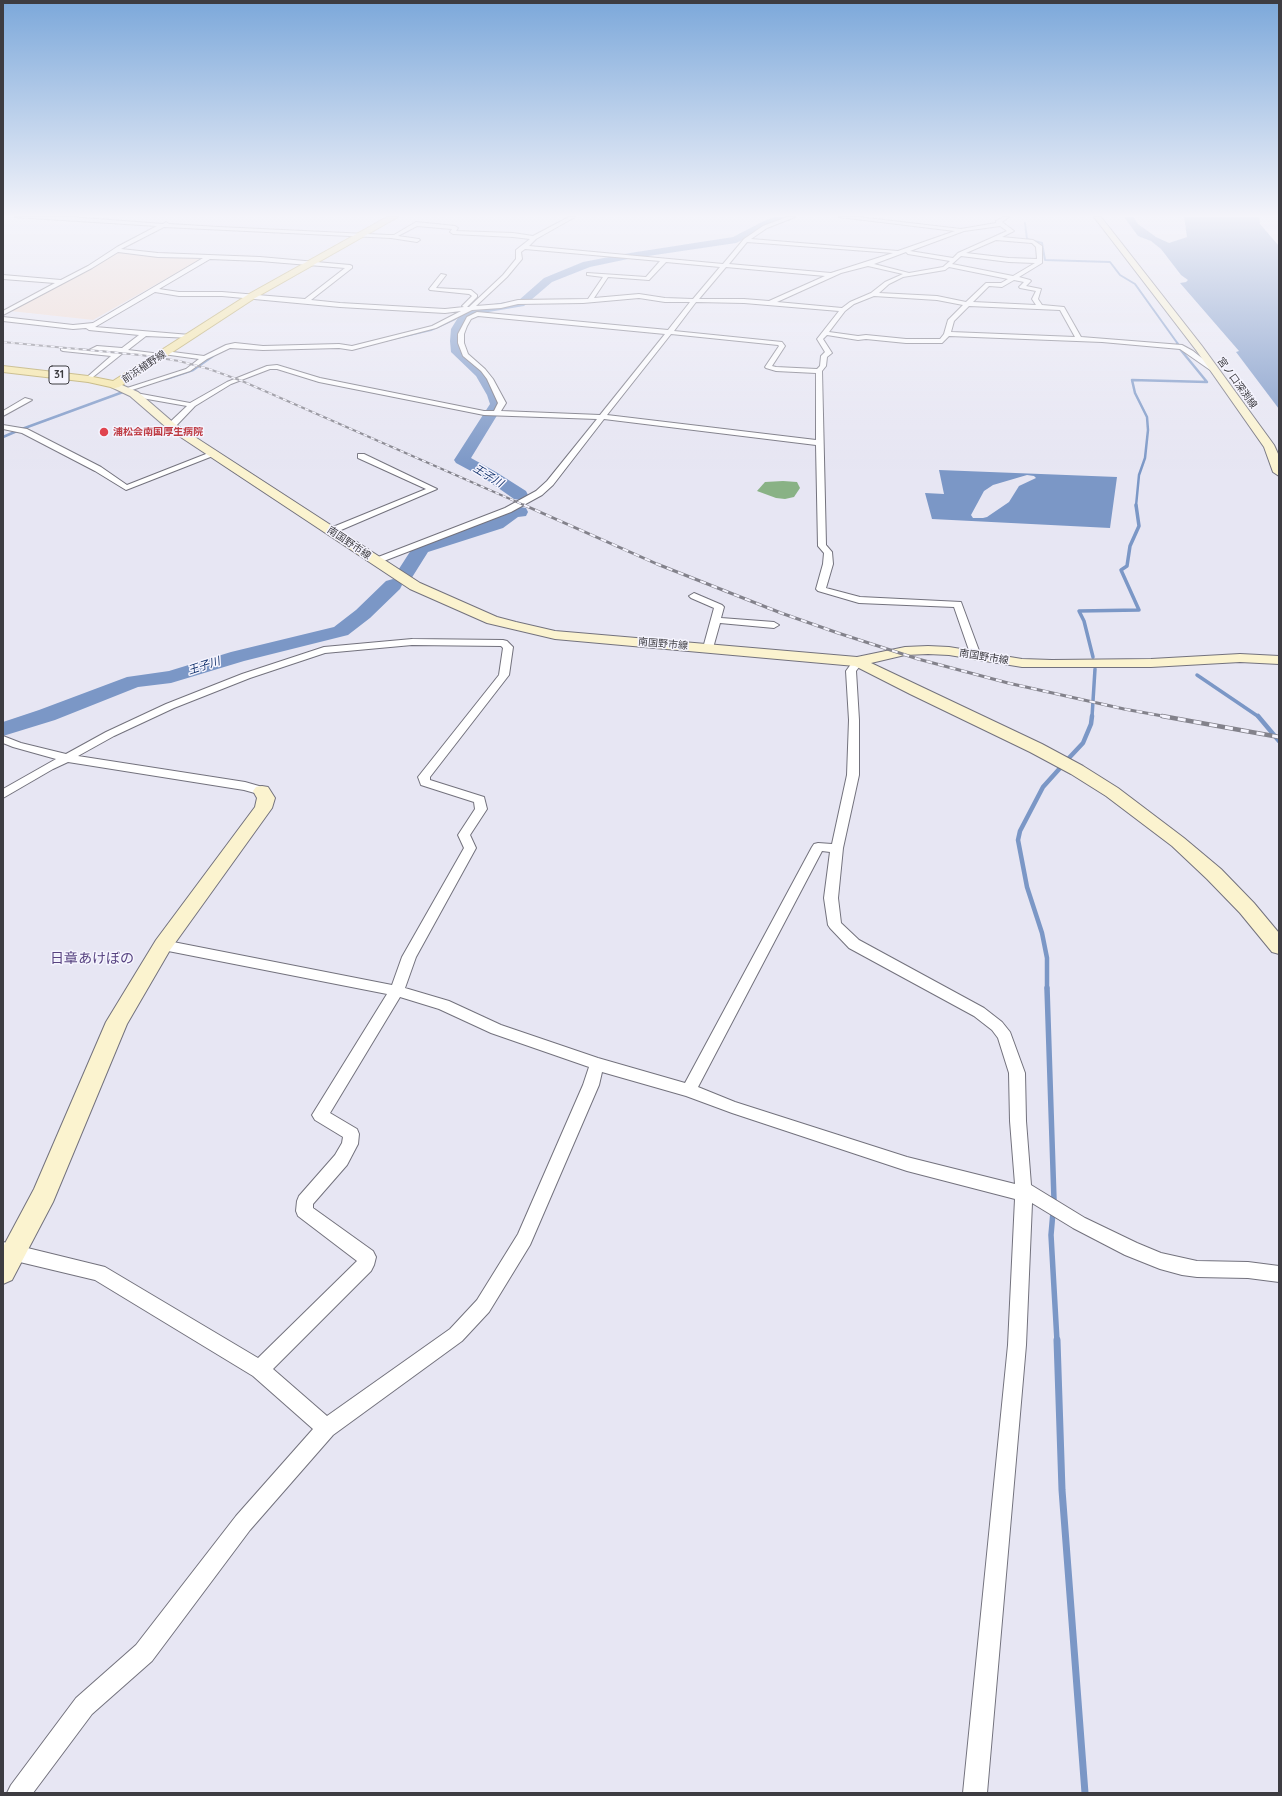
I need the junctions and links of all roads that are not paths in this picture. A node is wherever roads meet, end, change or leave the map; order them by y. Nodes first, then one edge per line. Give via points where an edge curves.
1 (26, 301) edge
2 (137, 301) edge
3 (245, 301) edge
4 (306, 301) edge
5 (470, 301) edge
6 (482, 301) edge
7 (561, 301) edge
8 (694, 301) edge
9 (716, 301) edge
10 (776, 301) edge
11 (857, 301) edge
12 (951, 301) edge
13 (970, 301) edge
14 (1037, 301) edge
15 (1162, 301) edge
16 (771, 303) junction
17 (967, 304) junction
18 (1040, 307) junction
19 (460, 310) junction
20 (843, 310) junction
21 (473, 311) junction
22 (3, 313) edge
23 (3, 319) edge
24 (81, 327) junction
25 (671, 332) junction
26 (826, 333) junction
27 (146, 334) junction
28 (947, 334) junction
29 (190, 337) junction
30 (1079, 339) junction
31 (374, 340) junction
32 (378, 348) dead end
33 (63, 349) dead end
34 (120, 352) junction
35 (163, 354) junction
36 (205, 358) junction
37 (3, 369) edge
38 (1215, 371) junction
39 (819, 372) junction
40 (88, 379) junction
41 (125, 390) junction
42 (28, 400) dead end
43 (190, 405) junction
44 (3, 414) edge
45 (496, 414) junction
46 (603, 417) junction
47 (172, 426) junction
48 (3, 427) edge
49 (820, 443) junction
50 (214, 454) junction
51 (361, 456) dead end
52 (1279, 472) edge
53 (331, 530) junction
54 (376, 561) junction
55 (694, 596) dead end
56 (715, 620) junction
57 (774, 625) dead end
58 (708, 648) junction
59 (976, 656) junction
60 (1279, 660) edge
61 (858, 662) junction
62 (3, 739) edge
63 (67, 758) junction
64 (262, 791) joint
65 (3, 794) edge
66 (837, 848) junction
67 (164, 945) junction
68 (1279, 947) edge
69 (397, 991) junction
70 (597, 1064) junction
71 (689, 1090) junction
72 (1024, 1192) junction
73 (8, 1251) edge
74 (3, 1272) edge
75 (1279, 1274) edge
76 (260, 1369) junction
77 (326, 1428) junction
78 (19, 1793) edge
79 (975, 1793) edge

1 - 22 street
2 - 24 street via 99,324
3 - 29 main road, 前浜植野線
4 - 19 street via 354,306
5 - 19 street
6 - 21 street
7 - 21 street via 518,302
8 - 25 street
9 - 16 street
10 - 16 street
11 - 20 street
12 - 17 street
13 - 17 street
14 - 18 street
15 - 38 main road, 宮ノ口深渕線
16 - 20 street
17 - 18 street
17 - 28 street via 951,320
18 - 30 street via 1062,308
19 - 21 street
20 - 26 street
21 - 25 street
21 - 31 street via 434,327
21 - 45 street via 464,326 461,342 465,355 490,379 502,403
23 - 24 street
24 - 27 street
25 - 39 street via 780,343 782,346 768,367
25 - 46 street
26 - 28 street via 858,338 866,336 914,341 942,341
26 - 39 street via 820,339 829,353 824,356 823,366
27 - 29 street
27 - 34 street
28 - 30 street
29 - 35 main road, 前浜植野線
30 - 38 street via 1180,347 1191,352
31 - 32 street via 380,344
31 - 36 street via 352,348 263,348 235,345
33 - 34 street
34 - 35 street
34 - 40 street
35 - 36 street
35 - 41 main road, 前浜植野線
36 - 41 street via 188,370
37 - 40 main road, 前浜植野線 / 31
38 - 52 main road, 宮ノ口深渕線 via 1270,447
39 - 49 street
40 - 41 main road, 前浜植野線 / 31
41 - 43 street
41 - 47 main road, 南国野市線
42 - 44 street
43 - 45 street via 229,383 273,366 319,380
43 - 47 street via 191,407
45 - 46 street
46 - 49 street
46 - 54 street via 550,483 531,499
47 - 50 main road, 南国野市線
48 - 50 street via 24,431 98,469 126,488
49 - 59 street via 822,546 828,552 828,564 820,589 859,600 958,604
50 - 53 main road, 南国野市線
51 - 53 street via 433,489
53 - 54 main road, 南国野市線
54 - 58 main road, 南国野市線 via 415,586 492,620 514,626 555,635
55 - 56 street via 719,607
56 - 57 street
56 - 58 street
58 - 61 main road, 南国野市線
59 - 60 main road, 南国野市線 via 1022,663 1052,664 1151,663 1240,658
59 - 61 main road, 南国野市線 via 948,651 905,651
61 - 66 street via 851,670 854,720 853,775
61 - 68 main road via 1036,748 1112,792 1178,842 1214,874 1247,908
62 - 63 street
63 - 64 street via 246,786
63 - 65 street
63 - 69 street via 110,734 170,706 246,676 324,650 412,642 503,643 508,647 504,675 424,777 425,782 480,800 481,809 464,835 470,848 409,957
64 - 67 main road via 266,798 263,808
66 - 71 street via 818,847
66 - 72 street via 831,898 835,925 854,944 978,1012 997,1026 1005,1036 1017,1073
67 - 69 street
67 - 73 main road via 117,1022 44,1194
69 - 70 street via 444,1005 496,1029
69 - 76 street via 320,1115 351,1134 350,1144 341,1160 305,1201 304,1211 367,1257 365,1265
70 - 71 street
70 - 77 street via 591,1085 524,1239 483,1306 456,1335
71 - 72 street via 732,1107 907,1164
72 - 75 street via 1079,1223 1160,1261 1197,1269 1248,1270
72 - 79 street via 1017,1345
73 - 74 main road
73 - 76 street via 99,1273
76 - 77 street
77 - 78 street via 243,1523 144,1653 84,1706

